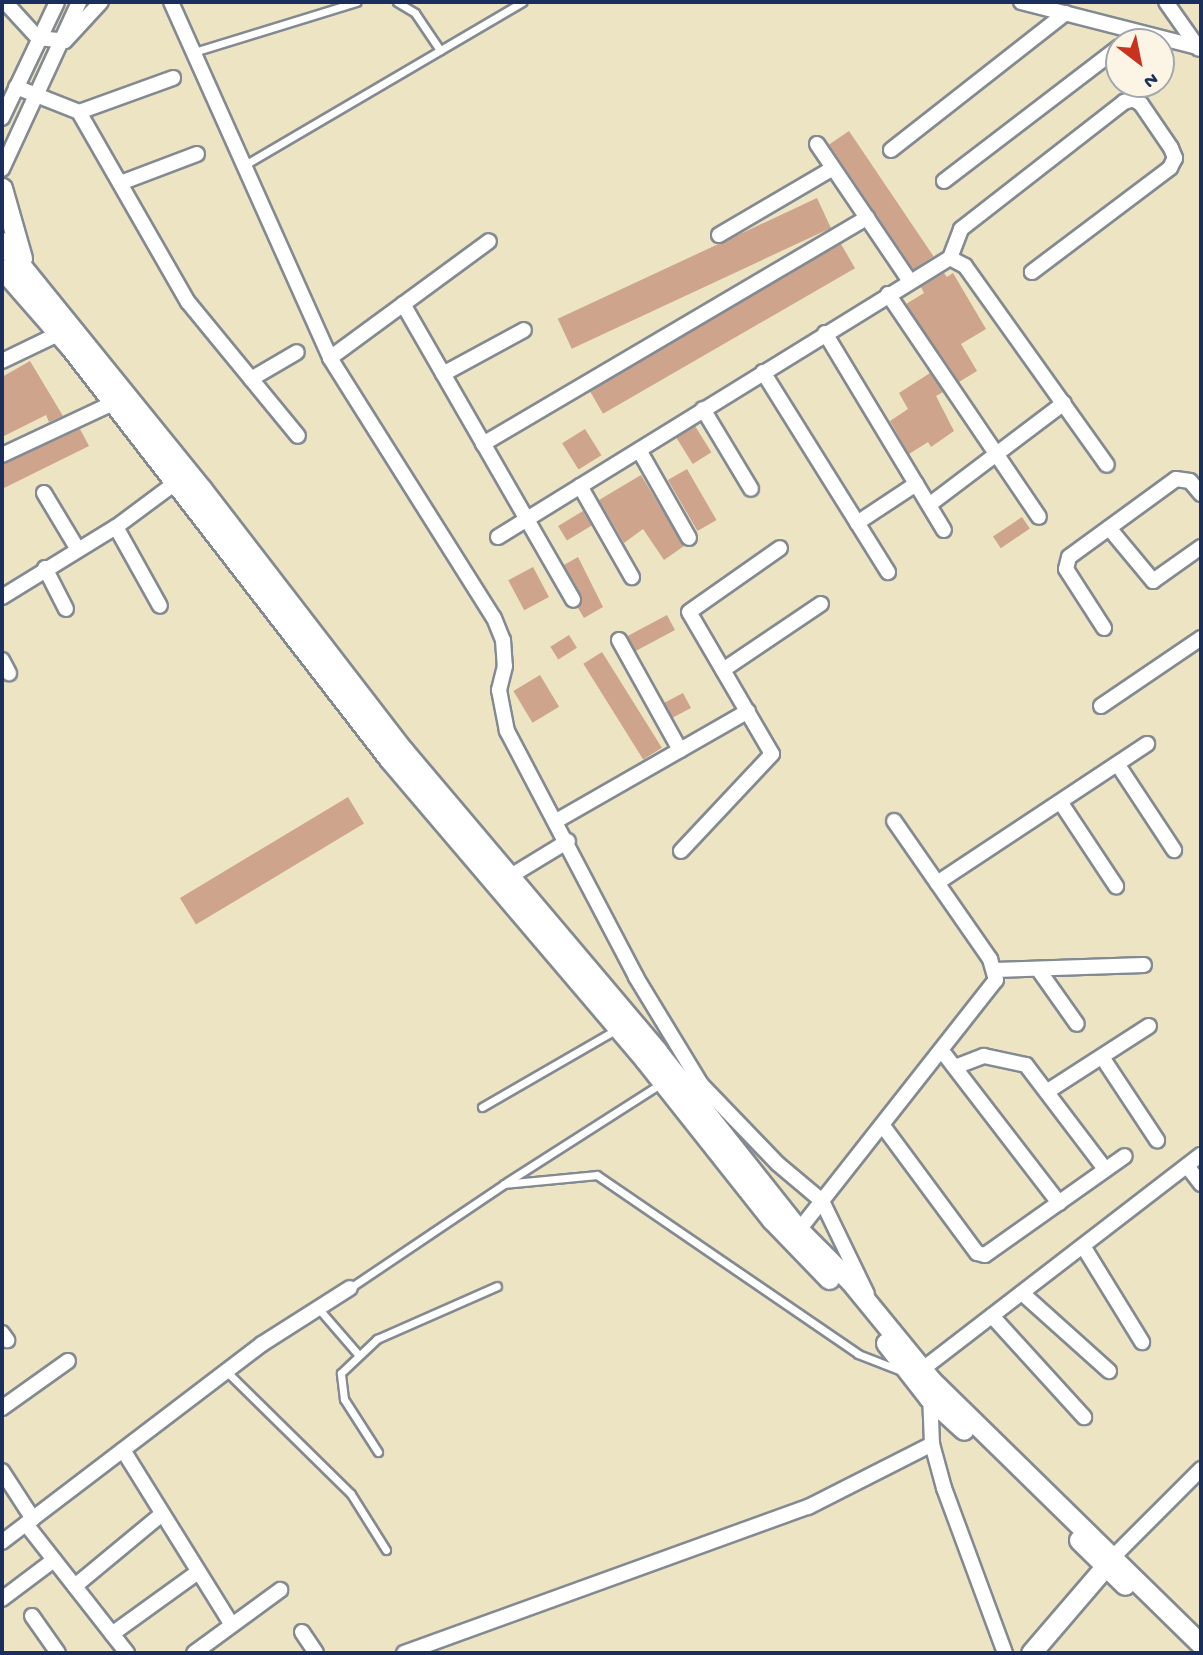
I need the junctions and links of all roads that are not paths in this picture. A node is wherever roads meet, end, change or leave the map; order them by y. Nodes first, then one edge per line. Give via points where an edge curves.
1 (5, 2) edge
2 (57, 2) edge
3 (79, 2) edge
4 (101, 2) edge
5 (171, 2) edge
6 (357, 2) edge
7 (397, 2) edge
8 (522, 2) edge
9 (1021, 2) edge
10 (1166, 2) edge
11 (1066, 13) junction
12 (1124, 28) edge
13 (38, 38) junction
14 (65, 41) junction
15 (1175, 41) edge
16 (1200, 48) edge
17 (440, 50) junction
18 (193, 52) junction
19 (1105, 58) edge
20 (173, 78) dead end
21 (16, 87) junction
22 (33, 97) junction
23 (79, 112) junction
24 (2, 118) edge
25 (817, 144) dead end
26 (891, 149) dead end
27 (197, 154) dead end
28 (243, 166) junction
29 (833, 168) junction
30 (2, 169) edge
31 (944, 181) dead end
32 (123, 182) junction
33 (2, 188) edge
34 (867, 218) junction
35 (719, 235) dead end
36 (489, 241) dead end
37 (2, 242) edge
38 (950, 258) junction
39 (2, 269) edge
40 (26, 269) junction
41 (1032, 272) dead end
42 (909, 281) junction
43 (888, 293) junction
44 (403, 304) junction
45 (524, 330) dead end
46 (825, 333) junction
47 (58, 334) junction
48 (297, 352) dead end
49 (330, 358) junction
50 (2, 361) edge
51 (763, 372) junction
52 (443, 373) junction
53 (251, 379) junction
54 (1063, 403) junction
55 (111, 404) junction
56 (703, 409) junction
57 (298, 436) dead end
58 (484, 444) junction
59 (639, 450) junction
60 (996, 454) junction
61 (2, 455) edge
62 (1107, 465) dead end
63 (175, 483) junction
64 (916, 484) junction
65 (580, 486) junction
66 (751, 489) dead end
67 (44, 493) dead end
68 (1201, 494) edge
69 (929, 505) junction
70 (1039, 517) dead end
71 (527, 519) junction
72 (857, 523) junction
73 (116, 527) junction
74 (1109, 528) junction
75 (944, 530) dead end
76 (498, 537) dead end
77 (689, 538) dead end
78 (1201, 547) edge
79 (77, 548) junction
80 (780, 548) dead end
81 (45, 568) junction
82 (888, 572) dead end
83 (632, 577) dead end
84 (2, 597) edge
85 (573, 600) dead end
86 (821, 604) dead end
87 (160, 606) dead end
88 (66, 609) dead end
89 (1104, 628) dead end
90 (1201, 638) edge
91 (618, 640) dead end
92 (723, 670) junction
93 (1101, 706) dead end
94 (748, 711) junction
95 (1147, 744) dead end
96 (680, 750) junction
97 (1118, 765) junction
98 (1061, 803) junction
99 (558, 820) junction
100 (894, 821) dead end
101 (568, 841) junction
102 (1174, 850) dead end
103 (681, 851) dead end
104 (509, 877) junction
105 (937, 883) junction
106 (1115, 886) dead end
107 (1144, 965) dead end
108 (1038, 969) junction
109 (995, 970) junction
110 (1077, 1024) dead end
111 (1149, 1026) dead end
112 (617, 1028) junction
113 (942, 1051) junction
114 (1102, 1057) junction
115 (955, 1068) junction
116 (663, 1083) junction
117 (1048, 1091) junction
118 (482, 1107) dead end
119 (883, 1126) junction
120 (1157, 1140) dead end
121 (1201, 1155) edge
122 (1125, 1156) dead end
123 (1187, 1167) junction
124 (1105, 1170) junction
125 (504, 1184) junction
126 (1201, 1184) edge
127 (822, 1201) junction
128 (1059, 1203) junction
129 (799, 1230) junction
130 (1083, 1246) junction
131 (496, 1286) dead end
132 (350, 1288) joint
133 (1022, 1293) junction
134 (318, 1308) junction
135 (873, 1309) junction
136 (992, 1316) junction
137 (1142, 1342) dead end
138 (358, 1353) junction
139 (68, 1360) dead end
140 (226, 1371) junction
141 (1109, 1371) dead end
142 (923, 1380) junction
143 (2, 1408) edge
144 (1084, 1417) dead end
145 (932, 1444) junction
146 (123, 1450) junction
147 (378, 1451) dead end
148 (2, 1471) edge
149 (1198, 1475) edge
150 (162, 1514) junction
151 (30, 1521) junction
152 (2, 1542) edge
153 (386, 1550) dead end
154 (54, 1560) junction
155 (1109, 1560) junction
156 (198, 1572) junction
157 (75, 1586) junction
158 (280, 1590) dead end
159 (2, 1599) edge
160 (32, 1616) dead end
161 (232, 1625) junction
162 (302, 1632) dead end
163 (112, 1634) junction
164 (1201, 1644) edge
165 (58, 1653) edge
166 (127, 1653) edge
167 (194, 1653) edge
168 (316, 1653) edge
169 (404, 1653) edge
170 (1004, 1653) edge
171 (1031, 1653) edge
172 (1192, 1653) edge

1 - 13 street
2 - 13 street
3 - 14 street
4 - 14 street
5 - 18 street
6 - 18 lane
7 - 17 lane via 415,13
8 - 17 lane
9 - 11 street
10 - 16 street
11 - 12 street
11 - 26 street
13 - 14 street
13 - 21 street
14 - 22 street
15 - 16 street
17 - 28 lane
18 - 28 street
19 - 31 street
20 - 23 street
21 - 22 street
21 - 24 street
22 - 23 street
22 - 30 street
23 - 32 street
25 - 29 street
27 - 32 street
28 - 49 street
29 - 34 street
29 - 35 street
32 - 53 street via 188,302
33 - 40 street
34 - 42 street
34 - 58 street
36 - 44 street
37 - 40 street
38 - 41 street via 961,229 1133,99 1171,148 1175,158 1170,168
38 - 42 street
38 - 54 street via 965,266
39 - 47 street
40 - 104 street via 402,750
42 - 43 street
43 - 46 street
43 - 60 street
44 - 49 street
44 - 52 street
45 - 52 street
46 - 51 street
46 - 64 street
47 - 50 street
47 - 55 street
48 - 53 street
49 - 99 street via 494,618 503,640 505,666 500,712
51 - 56 street
51 - 72 street
52 - 58 street
53 - 57 street
54 - 60 street
54 - 62 street
55 - 61 street
55 - 63 street
56 - 59 street
56 - 66 street
58 - 71 street
59 - 65 street
59 - 77 street
60 - 69 street
60 - 70 street
63 - 73 street
63 - 112 street via 389,759
64 - 69 street
64 - 72 street
65 - 71 street
65 - 83 street
67 - 79 street
68 - 74 street via 1190,481 1176,479
69 - 75 street
71 - 76 street
71 - 85 street
72 - 82 street
73 - 79 street
73 - 87 street
74 - 78 street via 1153,581
74 - 89 street via 1065,563
79 - 81 street
80 - 92 street via 688,612
81 - 84 street
81 - 88 street
86 - 92 street
90 - 93 street
91 - 96 street
92 - 94 street
94 - 96 street
94 - 103 street via 772,754
95 - 97 street
96 - 99 street
97 - 98 street
97 - 102 street
98 - 105 street
98 - 106 street
99 - 101 street
100 - 105 street
101 - 104 street
101 - 127 street via 636,977 701,1084 778,1164
104 - 129 street
105 - 109 street
107 - 108 street
108 - 109 street
108 - 110 street
109 - 113 street via 992,989
111 - 114 street
112 - 116 street
112 - 118 lane
113 - 115 street
113 - 119 street
114 - 117 street
114 - 120 street
115 - 117 street via 974,1058 1002,1057 1026,1065
115 - 128 street
116 - 125 lane
116 - 142 street via 772,1220
117 - 124 street
119 - 127 street
119 - 128 street via 977,1253 996,1250
121 - 123 street
122 - 124 street
123 - 126 street
123 - 130 street
124 - 128 street
125 - 132 lane
125 - 142 lane via 597,1175 858,1354
127 - 129 street
127 - 135 street
129 - 135 street
130 - 133 street
130 - 137 street
131 - 138 lane via 377,1339
132 - 134 street
133 - 136 street
133 - 141 street
134 - 138 lane
134 - 140 street
135 - 142 street
136 - 142 street
136 - 144 street
138 - 147 lane via 341,1373 344,1399
139 - 143 street
140 - 146 street
140 - 153 lane via 351,1494
142 - 145 street
142 - 155 street
145 - 169 street via 808,1507
145 - 170 street via 959,1536
146 - 150 street
146 - 151 street
148 - 151 street
149 - 155 street
150 - 156 street
150 - 157 street
151 - 152 street
151 - 154 street
154 - 157 street
154 - 159 street
155 - 164 street
155 - 171 street
155 - 172 street
156 - 161 street
156 - 163 street
157 - 163 street
158 - 161 street
160 - 165 street
161 - 167 street
162 - 168 street
163 - 166 street

